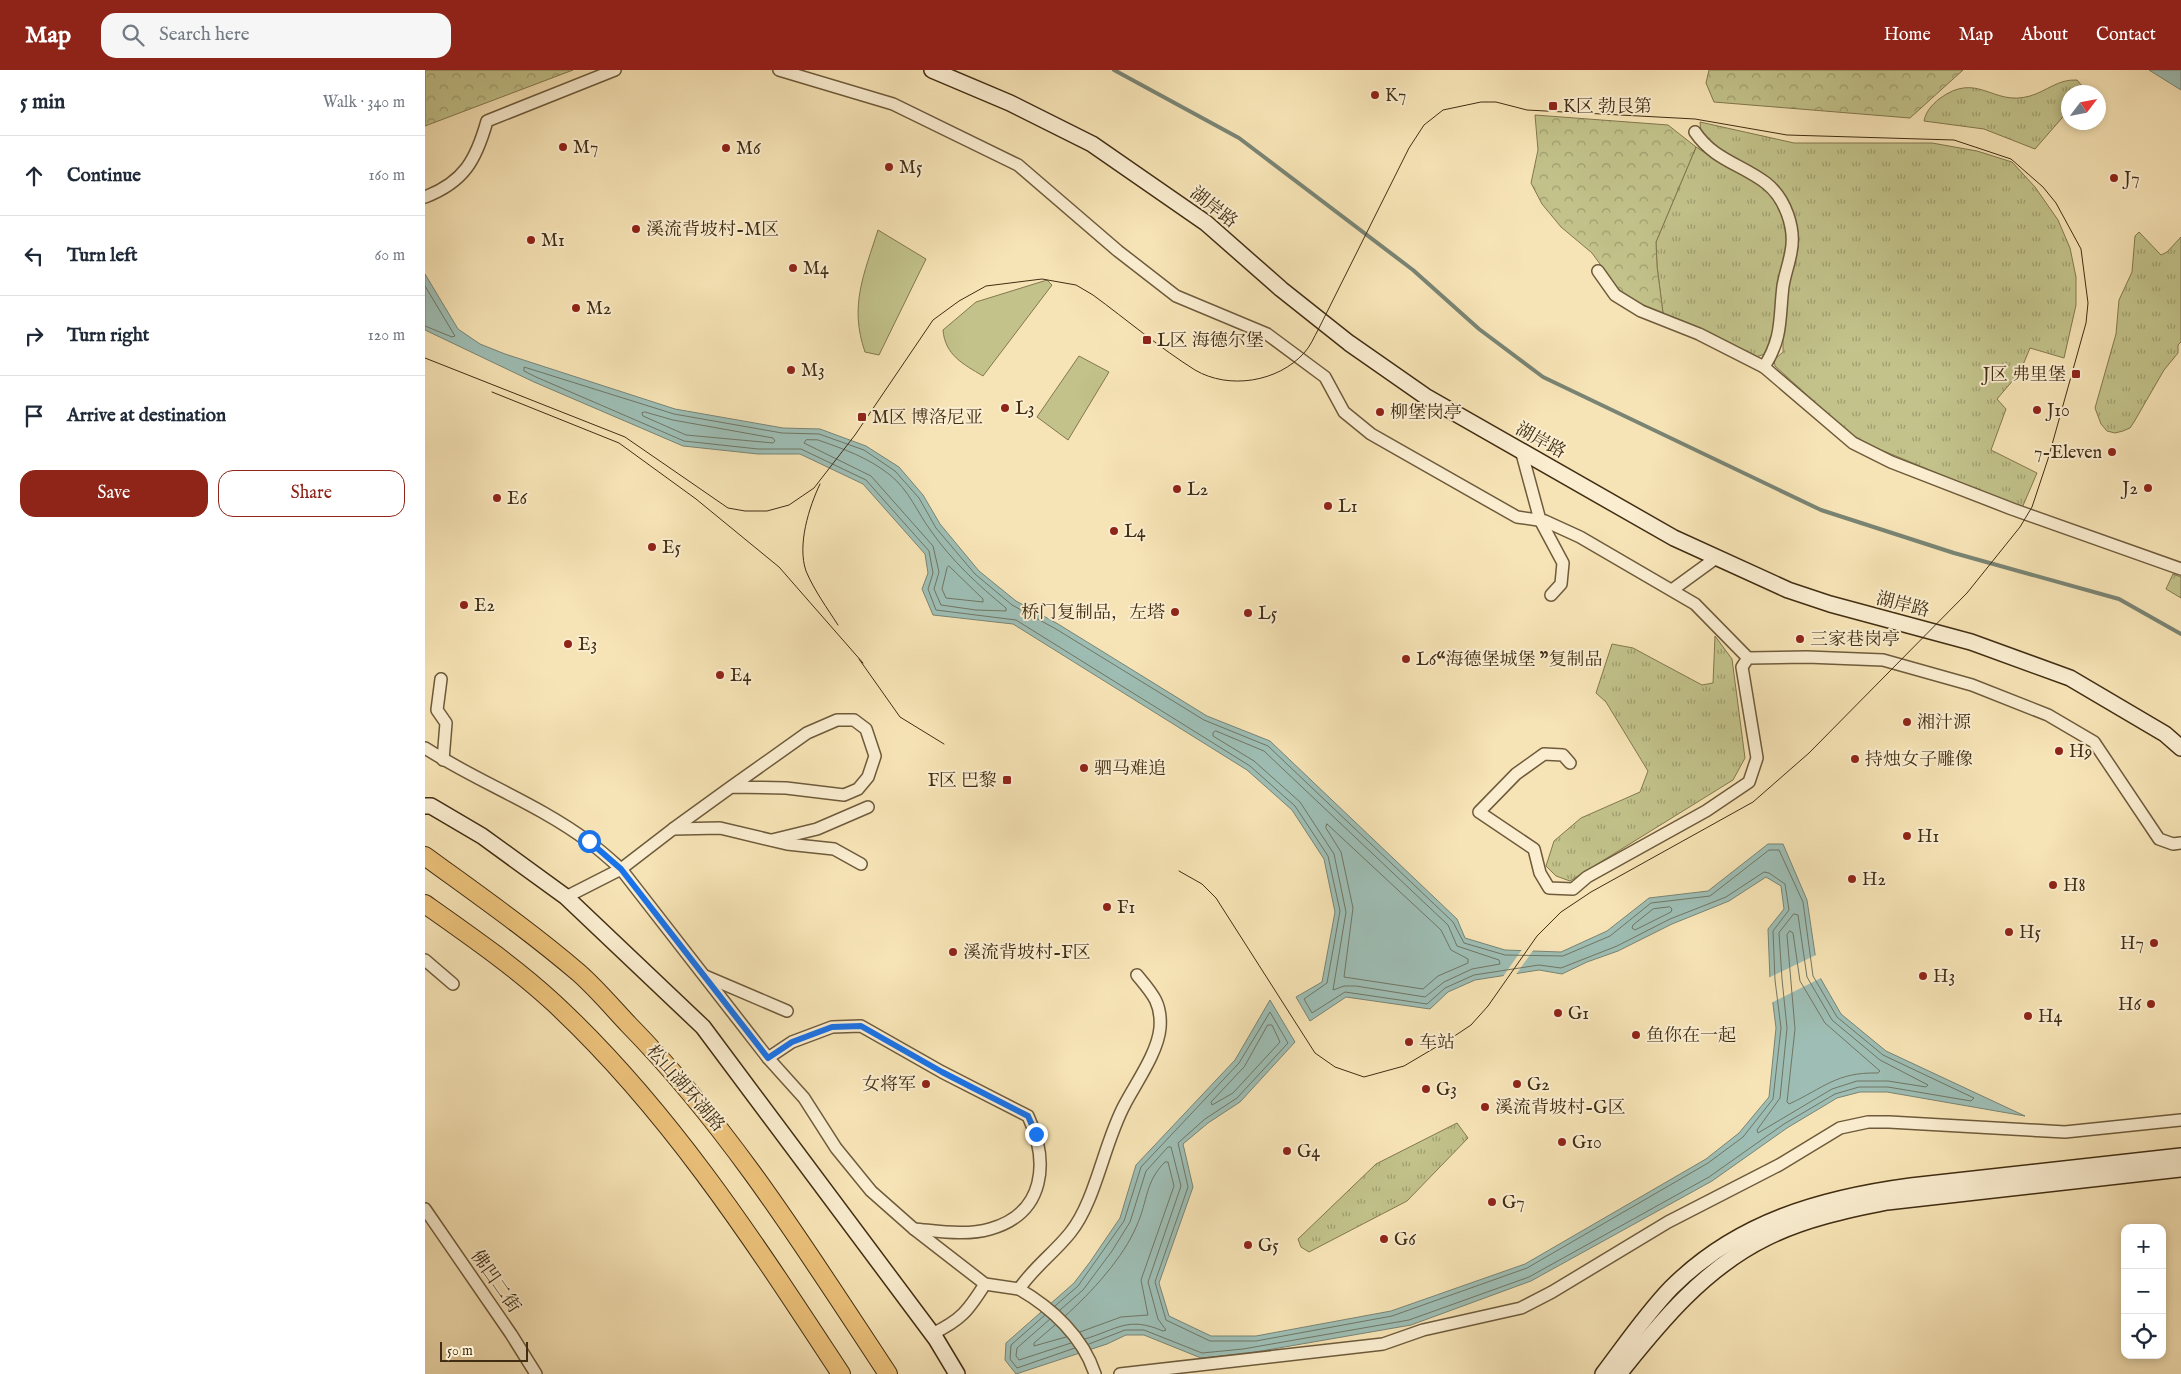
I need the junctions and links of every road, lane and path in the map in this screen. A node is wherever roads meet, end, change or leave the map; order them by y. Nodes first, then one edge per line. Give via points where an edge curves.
1 (615, 70) edge
2 (779, 70) edge
3 (931, 70) edge
4 (1695, 132) dead end
5 (425, 197) edge
6 (1598, 271) dead end
7 (1764, 367) junction
8 (1521, 450) junction
9 (1540, 520) junction
10 (1717, 558) junction
11 (2181, 569) edge
12 (1672, 590) junction
13 (1551, 595) dead end
14 (1748, 658) junction
15 (441, 679) dead end
16 (425, 748) edge
17 (2181, 748) edge
18 (443, 760) junction
19 (1570, 763) dead end
20 (731, 787) junction
21 (425, 806) edge
22 (868, 807) dead end
23 (673, 828) junction
24 (770, 840) junction
25 (2181, 843) edge
26 (425, 856) edge
27 (861, 864) dead end
28 (621, 869) junction
29 (566, 897) junction
30 (425, 904) edge
31 (425, 960) edge
32 (703, 975) junction
33 (1137, 975) dead end
34 (453, 984) dead end
35 (787, 1011) dead end
36 (768, 1058) junction
37 (2181, 1120) edge
38 (2181, 1156) edge
39 (2181, 1169) edge
40 (425, 1209) edge
41 (913, 1229) junction
42 (985, 1284) junction
43 (1019, 1289) junction
44 (932, 1334) junction
45 (536, 1374) edge
46 (841, 1374) edge
47 (888, 1374) edge
48 (957, 1374) edge
49 (1095, 1374) edge
50 (1120, 1374) edge
51 (1603, 1374) edge
52 (1619, 1374) edge

1 - 5 street via 487,121 479,147 460,178 445,190
2 - 9 street via 893,104 1018,166 1176,296 1267,334 1325,377 1344,412 1371,434 1517,517
3 - 8 street, 湖岸路 via 1092,144 1206,223 1349,343 1425,396
4 - 7 street via 1717,155 1766,183 1778,195 1788,213 1792,251 1785,270 1779,336
6 - 7 street via 1615,294 1641,311 1699,334
7 - 11 street via 1853,443 1891,462
8 - 9 street
8 - 10 street, 湖岸路 via 1674,538
9 - 12 street via 1580,536
9 - 13 street via 1563,563 1561,584
10 - 12 street
10 - 17 street, 湖岸路 via 1788,590 1971,642 2070,678 2165,734
12 - 14 street via 1695,604
14 - 19 street via 1742,667 1757,758 1749,782 1573,889 1549,888 1540,872 1534,849 1479,812 1516,774 1544,754 1563,755
14 - 25 street via 1883,660 1972,685 2048,714 2093,742 2159,838 2173,844
15 - 18 street via 437,710 446,723
16 - 18 street
18 - 28 street via 589,841
20 - 20 street via 807,733 837,720 854,720 866,729 875,756 868,778 858,789 844,795 786,788
20 - 23 street
21 - 29 street via 431,806 483,836
22 - 24 street via 817,829
23 - 24 street via 721,828
23 - 28 street
24 - 27 street via 834,850
26 - 47 main road, 松山湖环湖路 via 498,908 580,974 655,1051 725,1135 798,1237
28 - 29 street
28 - 32 street
29 - 44 street via 703,1028
30 - 46 main road via 554,1003 626,1078 695,1158
31 - 34 street
32 - 35 street
32 - 36 street
33 - 43 street via 1158,1000 1160,1029 1155,1044 1105,1148 1087,1204 1071,1232 1031,1272
36 - 41 street via 803,1098 836,1148 871,1190
36 - 41 street via 792,1042 832,1027 861,1026 1028,1116 1039,1144 1042,1168 1035,1191 1023,1208 990,1229 962,1233
37 - 50 street via 2065,1132 1889,1122 1868,1122 1839,1128 1779,1165 1669,1222 1521,1308 1423,1330 1383,1344
38 - 51 street via 1877,1190 1807,1206 1735,1239 1695,1269 1672,1288
39 - 52 street via 1887,1202 1802,1224 1767,1237 1701,1282 1670,1312
40 - 45 street, 佛凹二街
41 - 42 street
42 - 43 street
42 - 44 street via 971,1306 955,1322
43 - 49 street via 1034,1297 1065,1324 1090,1359
44 - 48 street

